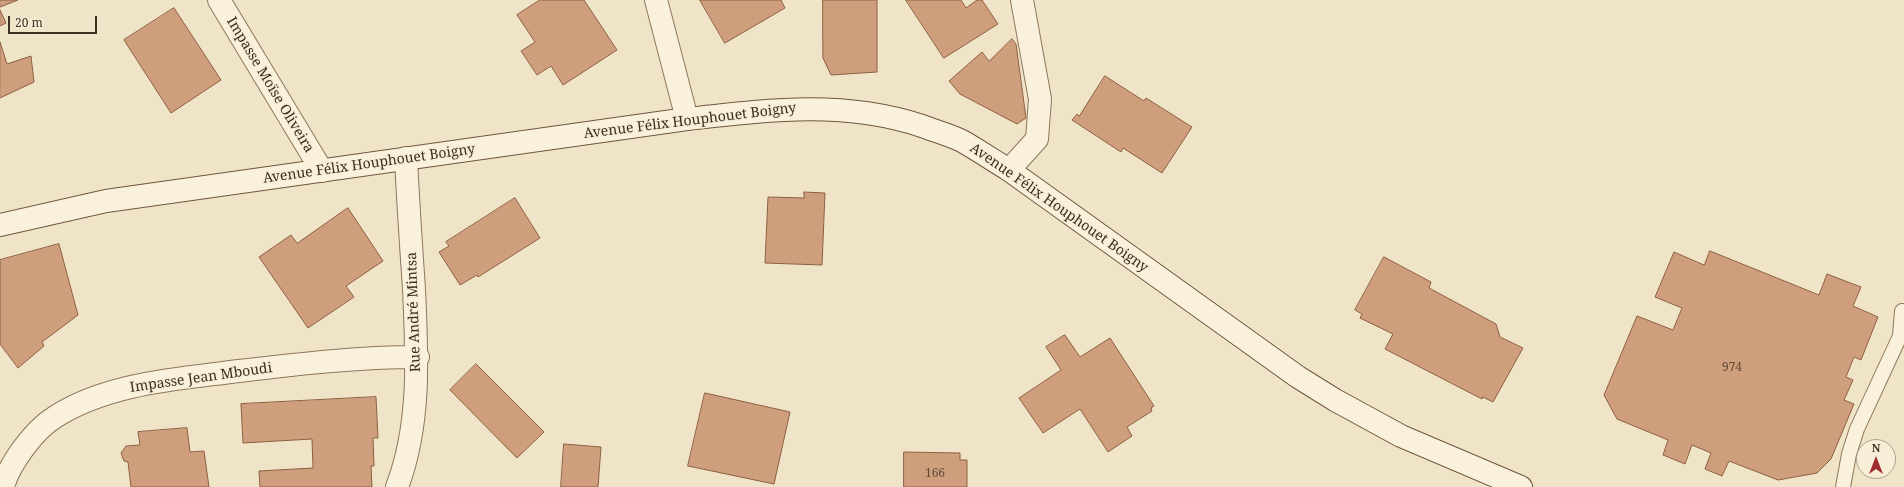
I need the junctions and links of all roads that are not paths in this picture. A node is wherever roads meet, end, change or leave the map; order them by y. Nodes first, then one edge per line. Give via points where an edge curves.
1 (219, 0) edge
2 (656, 0) edge
3 (1022, 0) edge
4 (687, 119) junction
5 (406, 158) junction
6 (322, 170) junction
7 (1009, 170) junction
8 (0, 225) edge
9 (1902, 311) dead end
10 (418, 357) junction
11 (3, 487) edge
12 (397, 487) edge
13 (1521, 487) edge
14 (1843, 487) edge

1 - 6 main road, Impasse Moïse Oliveira
2 - 4 main road
3 - 7 main road via 1040,99 1037,139
4 - 5 main road, Avenue Félix Houphouet Boigny
4 - 7 main road, Avenue Félix Houphouet Boigny via 806,108 868,112 902,120 962,141
5 - 6 main road, Avenue Félix Houphouet Boigny
5 - 10 main road, Rue André Mintsa
6 - 8 main road, Avenue Félix Houphouet Boigny via 106,201
7 - 13 main road, Avenue Félix Houphouet Boigny via 1298,377 1335,400 1402,436
9 - 14 lane via 1900,336 1857,429
10 - 11 main road, Impasse Jean Mboudi via 295,364 163,381 120,390 53,418 26,445 5,479
10 - 12 main road, Rue André Mintsa via 414,419 408,454

